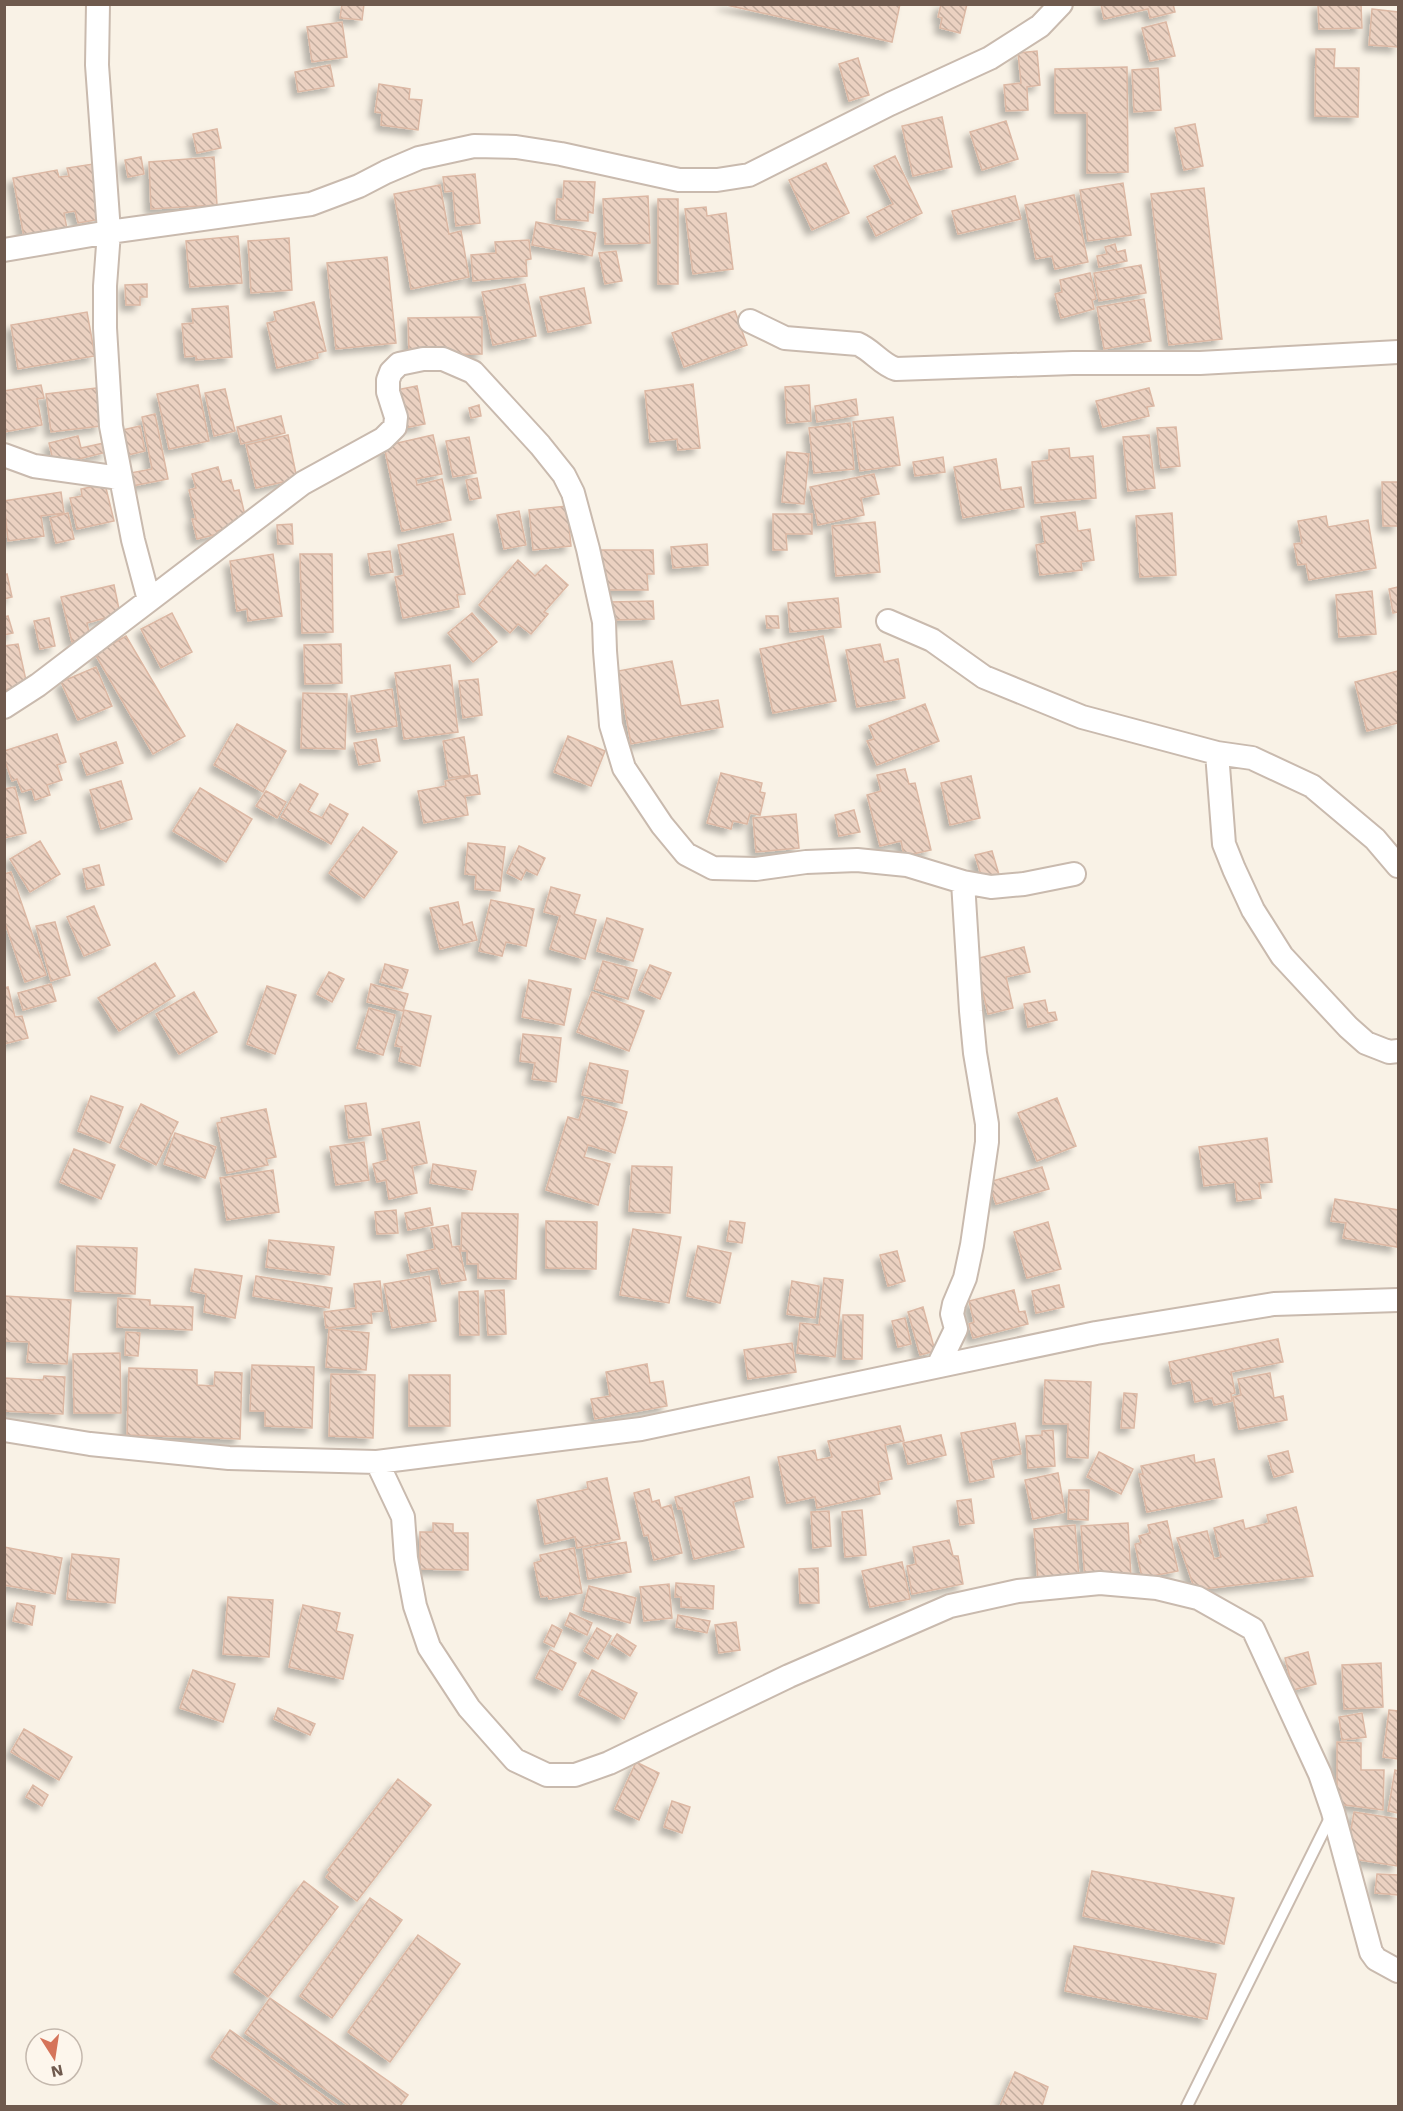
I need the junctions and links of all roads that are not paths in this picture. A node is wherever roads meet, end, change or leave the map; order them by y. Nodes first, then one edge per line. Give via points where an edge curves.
1 (98, 4) edge
2 (1061, 4) edge
3 (109, 232) junction
4 (4, 250) edge
5 (750, 321) dead end
6 (1398, 352) edge
7 (4, 455) edge
8 (120, 478) junction
9 (149, 600) junction
10 (888, 621) dead end
11 (4, 707) edge
12 (1217, 753) junction
13 (1398, 866) edge
14 (1074, 874) dead end
15 (963, 882) junction
16 (1398, 1051) edge
17 (1398, 1300) edge
18 (938, 1366) junction
19 (4, 1430) edge
20 (377, 1462) junction
21 (1333, 1812) junction
22 (1398, 1971) edge
23 (1187, 2106) edge

1 - 3 street via 97,65
2 - 3 street via 1040,26 990,58 748,175 679,180 561,154 474,146 419,158 311,204
3 - 4 street
3 - 8 street via 105,348
5 - 6 street via 785,338 858,344 896,369 1200,363
7 - 8 street via 34,466
8 - 9 street
9 - 11 street
9 - 15 street via 303,483 383,439 395,427 388,392 391,372 399,364 443,358 473,372 540,445 573,493 604,622 611,724 624,768 686,854 713,868 756,869 857,860 908,865
10 - 12 street via 932,640 984,677 1049,704 1082,717
12 - 13 street via 1252,758 1312,786 1375,839
12 - 16 street via 1224,844 1253,910 1282,956 1348,1027 1366,1043 1389,1052
14 - 15 street via 991,887
15 - 18 street via 971,1011 987,1142 972,1245 952,1314 956,1329
17 - 18 street via 1274,1304 1096,1333
18 - 20 street via 641,1429
19 - 20 street via 90,1444 229,1458
20 - 21 street via 403,1517 415,1606 429,1647 469,1708 515,1760 547,1775 575,1775 609,1763 789,1676 950,1606 1018,1591 1100,1583 1157,1588 1198,1598 1253,1629 1320,1774
21 - 22 street via 1371,1952
21 - 23 lane

